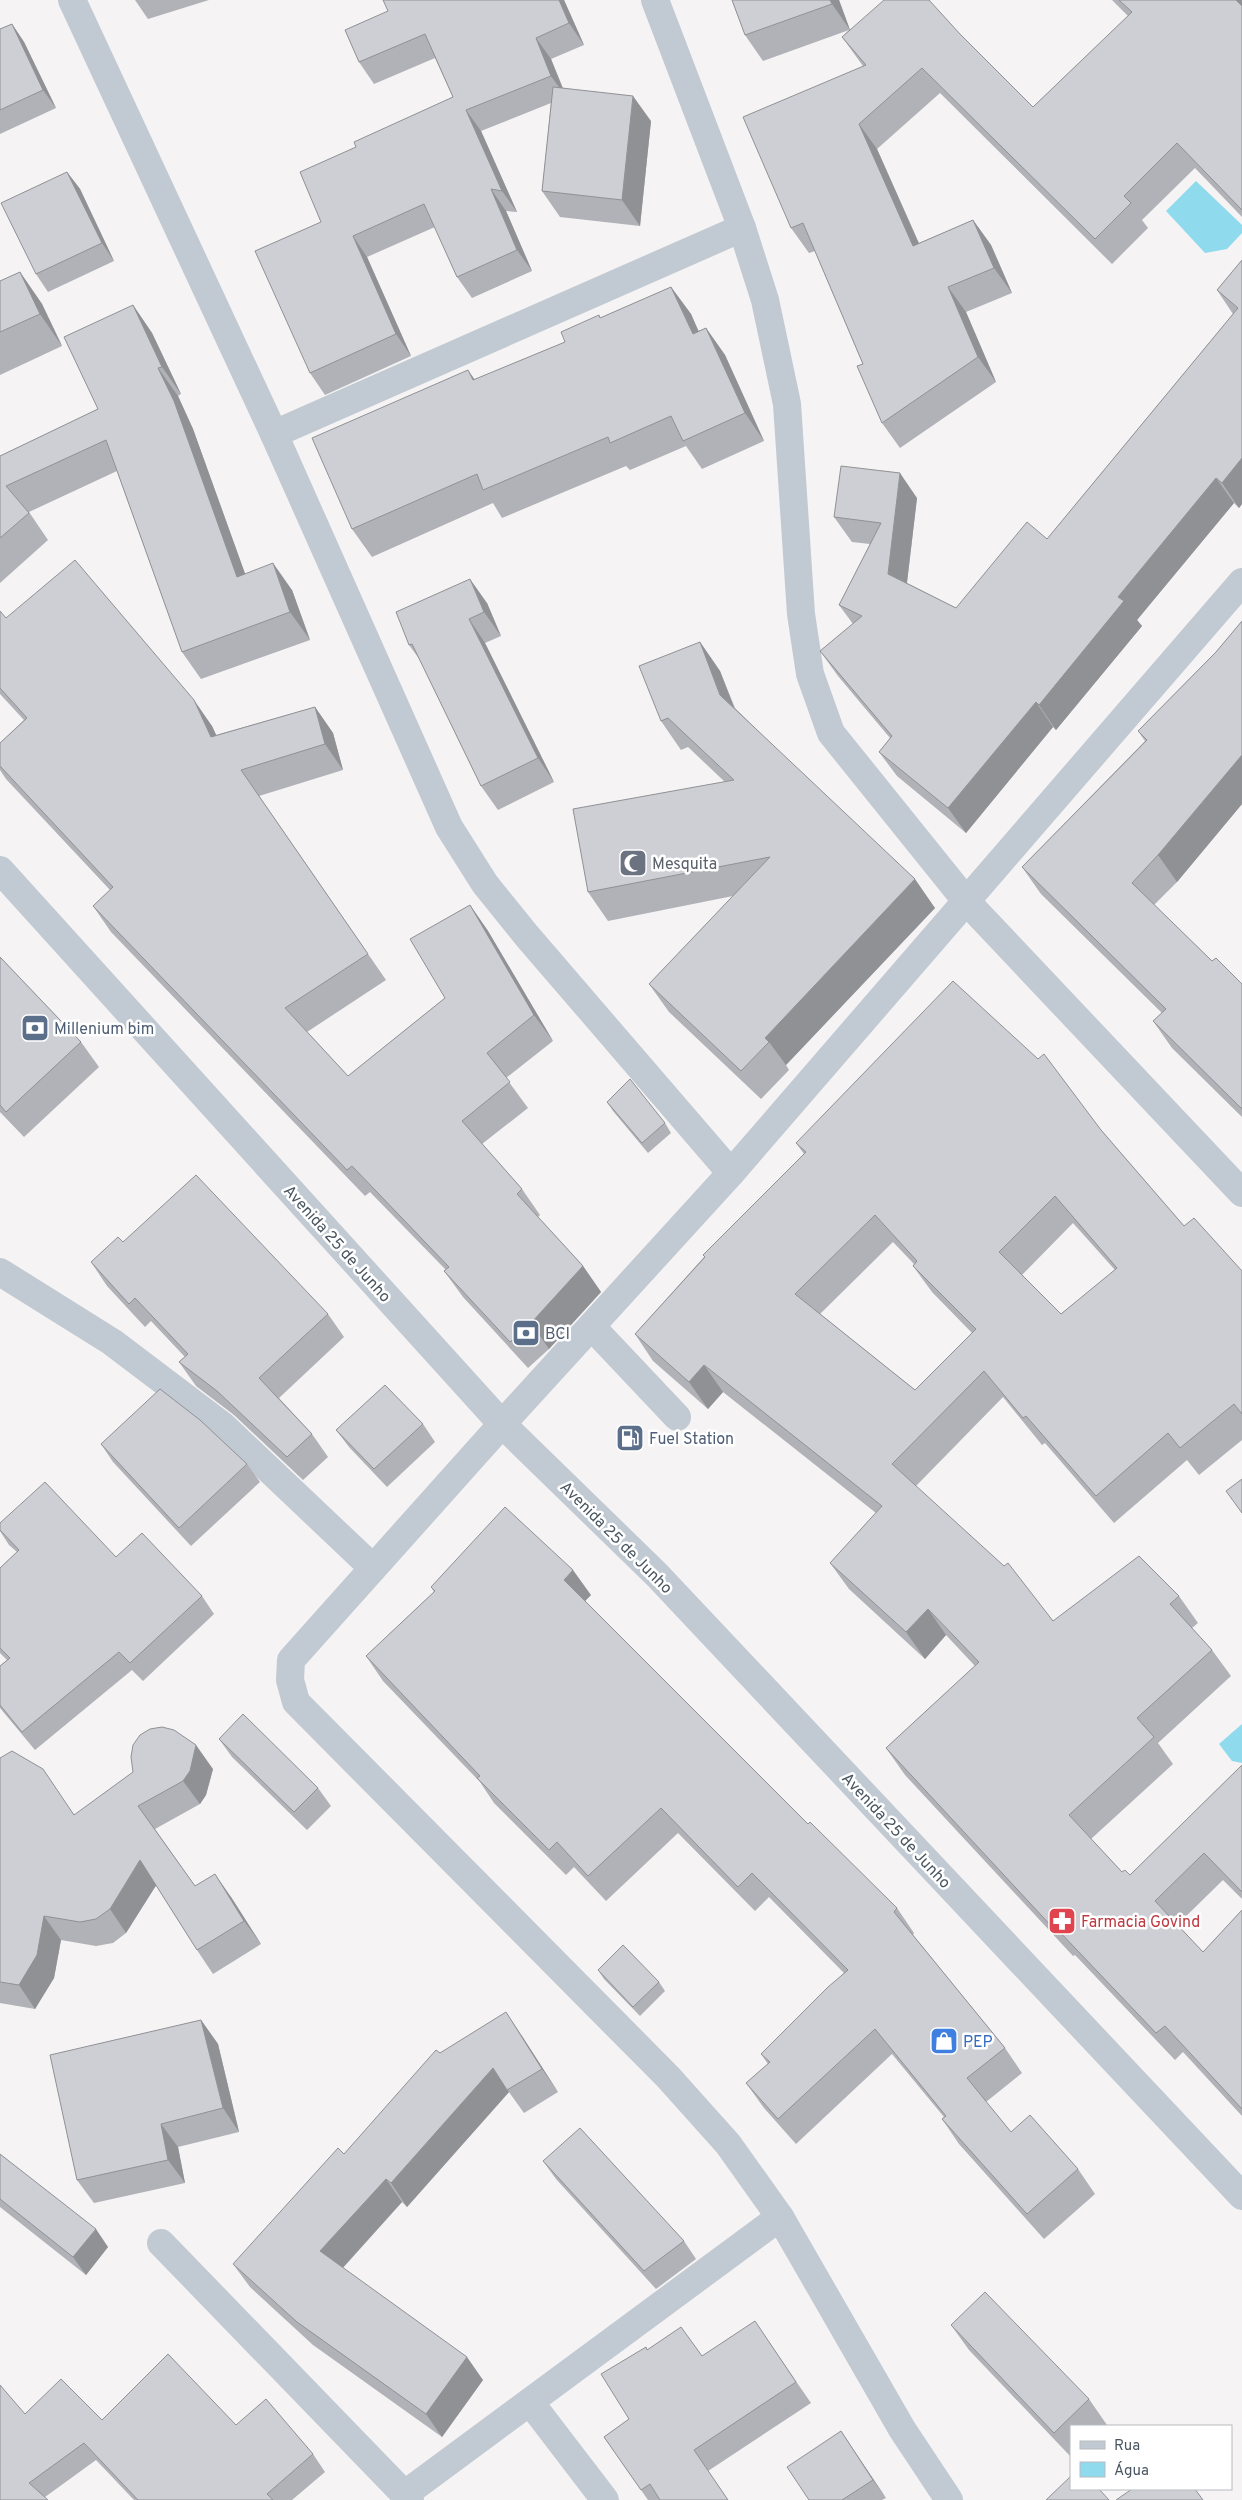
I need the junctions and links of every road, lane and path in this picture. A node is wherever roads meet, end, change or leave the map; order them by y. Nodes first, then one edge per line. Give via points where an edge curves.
1 (72, 0) edge
2 (655, 0) edge
3 (742, 228) junction
4 (274, 434) junction
5 (1242, 582) edge
6 (0, 870) edge
7 (967, 902) junction
8 (731, 1173) junction
9 (1242, 1193) edge
10 (0, 1272) edge
11 (592, 1327) junction
12 (677, 1417) dead end
13 (502, 1424) junction
14 (373, 1568) junction
15 (1242, 2196) edge
16 (780, 2217) junction
17 (161, 2243) dead end
18 (530, 2402) junction
19 (407, 2497) edge
20 (605, 2500) edge
21 (949, 2500) edge

1 - 4 street
2 - 3 street
3 - 4 street
3 - 7 street via 765,300 787,404 801,614 810,674 831,733
4 - 8 street via 449,827 485,884 527,936
5 - 7 street
6 - 13 street, Avenida 25 de Junho
7 - 8 street
7 - 9 street
8 - 11 street
10 - 14 street via 112,1342 223,1426
11 - 12 street
11 - 13 street
13 - 14 street
13 - 15 street, Avenida 25 de Junho via 657,1576
14 - 16 street via 291,1660 290,1680 296,1702 668,2077 728,2144
16 - 18 street
16 - 21 street via 902,2429
17 - 19 street
18 - 19 street
18 - 20 street

